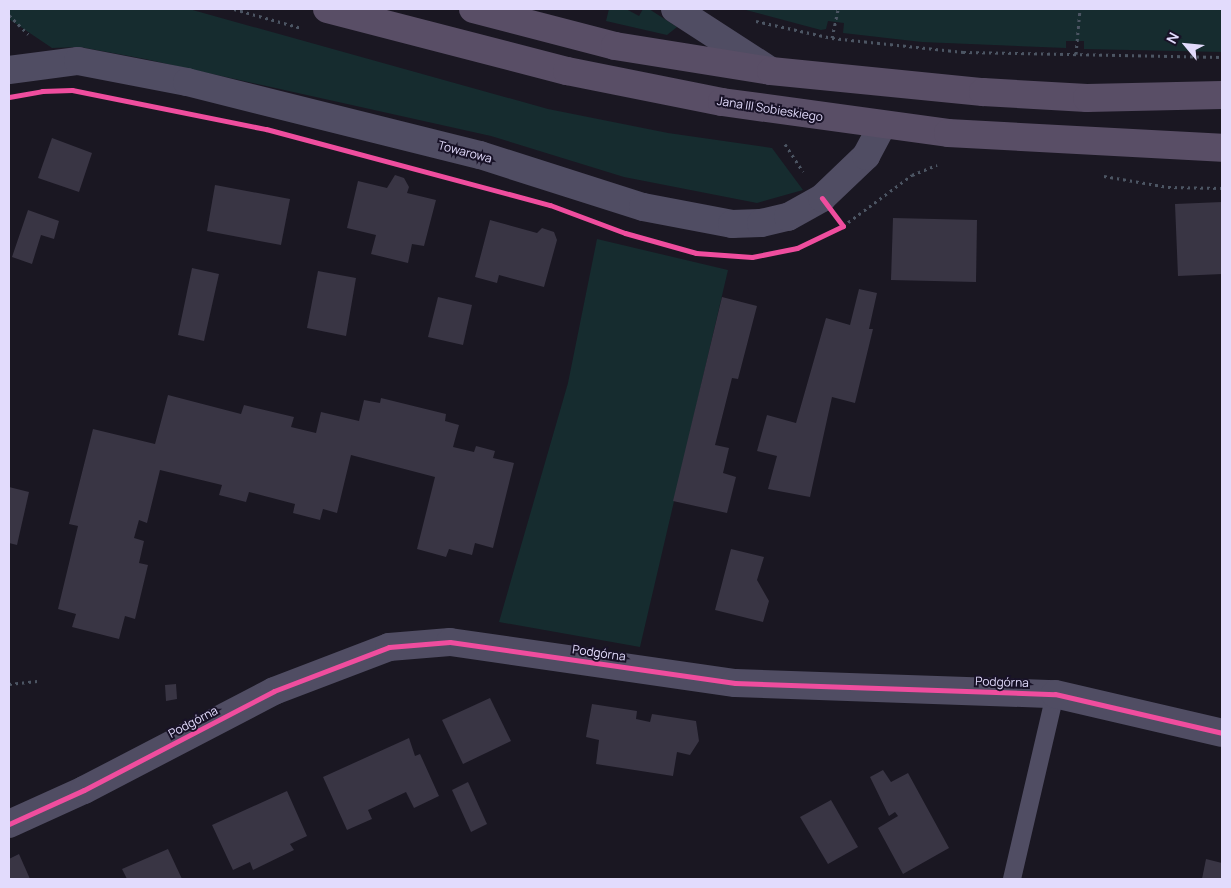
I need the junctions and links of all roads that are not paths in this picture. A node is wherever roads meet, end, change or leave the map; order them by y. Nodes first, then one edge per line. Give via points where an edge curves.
1 (326, 9) edge
2 (473, 9) edge
3 (675, 9) edge
4 (10, 68) edge
5 (771, 71) junction
6 (1222, 95) edge
7 (882, 126) junction
8 (1222, 148) edge
9 (1055, 694) junction
10 (1222, 733) edge
11 (9, 824) edge
12 (1012, 879) edge

1 - 7 main road, Jana III Sobieskiego via 646,89
2 - 5 main road via 615,46
3 - 5 street
4 - 7 street, Towarowa via 78,61 187,82 480,155 643,206 697,220 732,224 762,223 788,217 822,198 866,156
5 - 6 main road via 1078,98
7 - 8 main road, Jana III Sobieskiego via 1036,139
9 - 10 street, Podgórna
9 - 11 street, Podgórna via 735,683 450,642 389,647 274,691 84,790
9 - 12 lane

